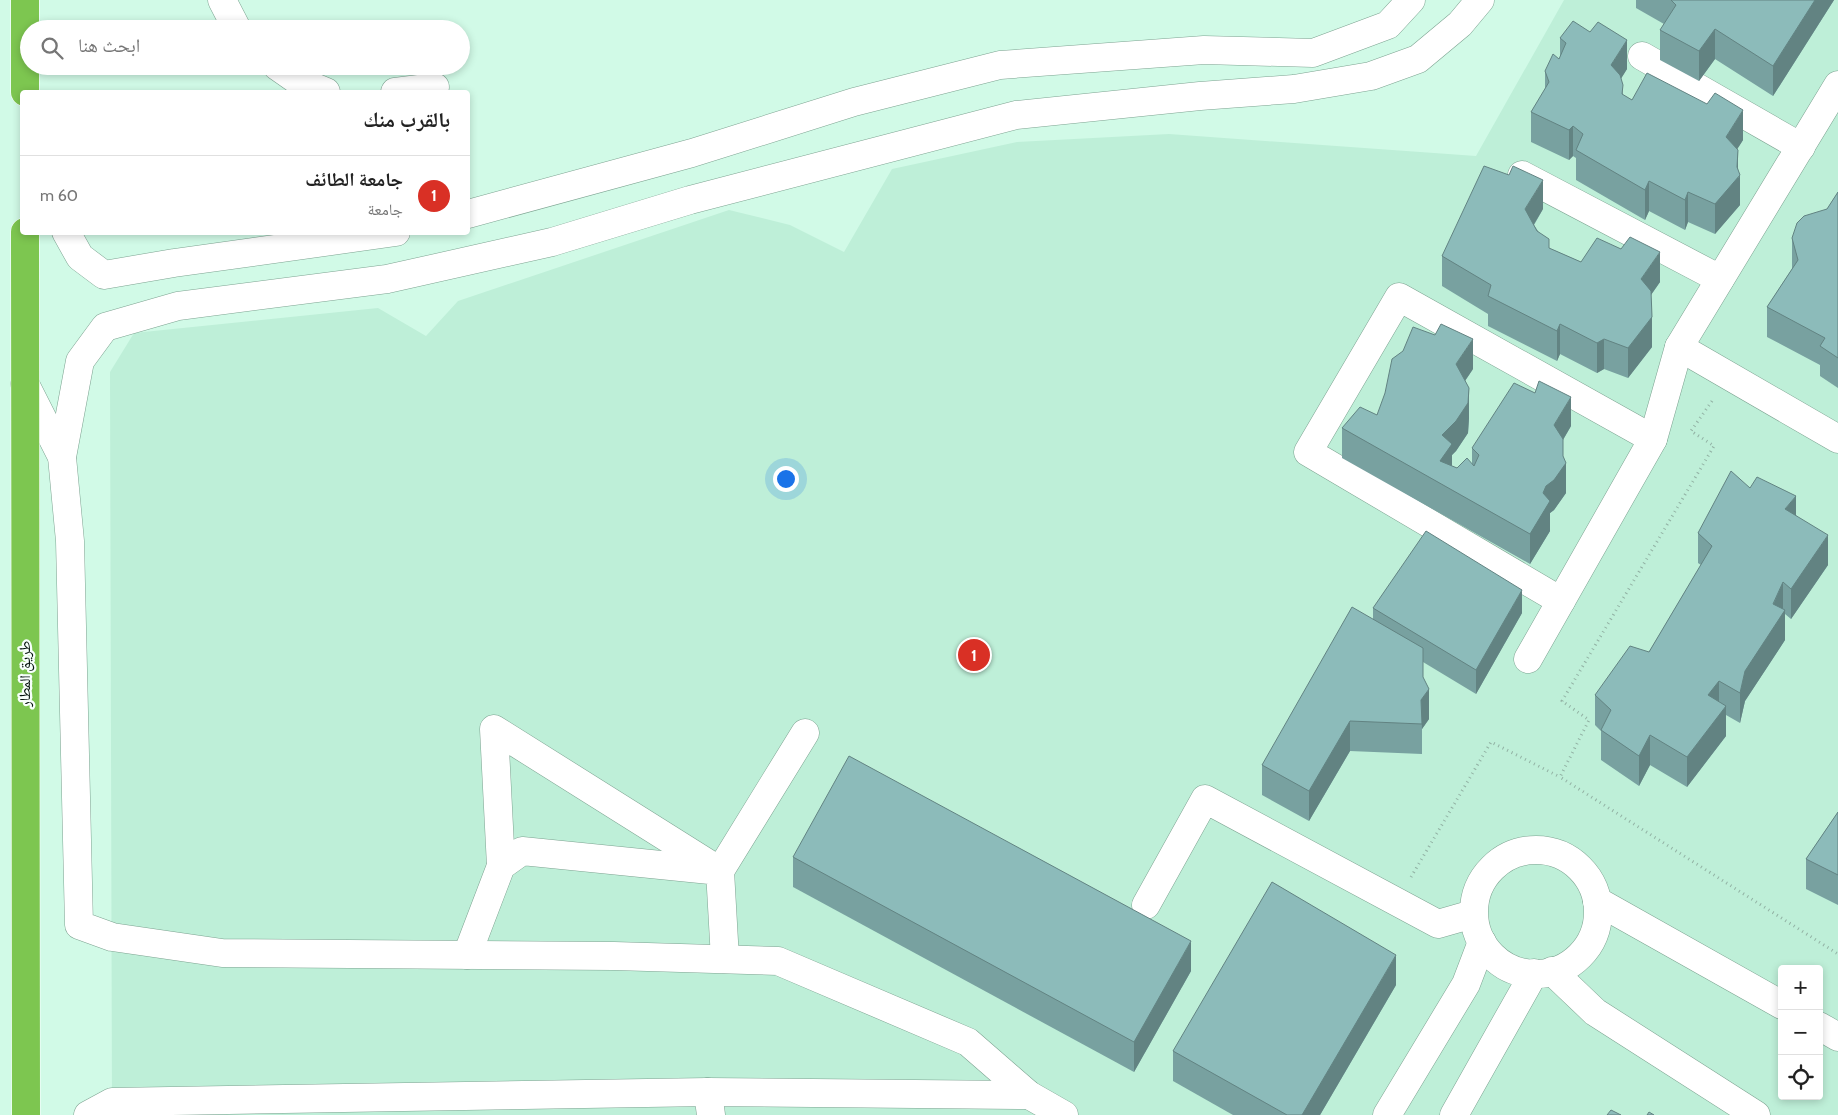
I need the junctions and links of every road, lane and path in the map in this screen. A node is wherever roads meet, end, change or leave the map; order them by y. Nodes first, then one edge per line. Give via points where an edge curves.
1 (25, 0) edge
2 (222, 0) edge
3 (1411, 0) edge
4 (1480, 0) edge
5 (25, 20) edge
6 (233, 20) edge
7 (1642, 56) dead end
8 (25, 75) edge
9 (290, 75) edge
10 (1838, 85) edge
11 (435, 87) dead end
12 (25, 90) edge
13 (321, 90) edge
14 (412, 90) edge
15 (1800, 147) junction
16 (1522, 175) edge
17 (470, 213) edge
18 (25, 235) edge
19 (68, 235) edge
20 (375, 235) edge
21 (1720, 279) junction
22 (1679, 347) junction
23 (25, 384) junction
24 (1717, 394) dead end
25 (1838, 438) edge
26 (1653, 439) junction
27 (62, 457) junction
28 (1560, 601) junction
29 (1528, 659) dead end
30 (805, 733) dead end
31 (1560, 777) junction
32 (500, 866) junction
33 (720, 871) junction
34 (1597, 901) junction
35 (1396, 902) junction
36 (1146, 905) dead end
37 (1474, 914) junction
38 (1482, 942) junction
39 (1838, 954) edge
40 (467, 955) junction
41 (725, 959) junction
42 (1543, 972) junction
43 (1778, 1003) edge
44 (1823, 1028) edge
45 (1838, 1036) edge
46 (1029, 1095) junction
47 (710, 1104) edge
48 (26, 1115) edge
49 (88, 1115) edge
50 (1064, 1115) edge
51 (1388, 1115) edge
52 (1454, 1115) edge
53 (1756, 1115) edge

1 - 5 highway
2 - 6 street
3 - 17 street via 1388,25 1313,53 1204,50 1000,65 854,102 692,153
4 - 27 street via 1460,24 1418,59 1371,76 1294,89 1016,115 690,200 552,242 387,279 178,306 105,327 80,360
7 - 15 street
8 - 12 highway
9 - 13 street
10 - 15 street
11 - 14 street
15 - 21 street
16 - 21 street
18 - 23 highway, طريق المطار
19 - 20 street via 80,257 104,275
21 - 22 street
22 - 25 street
22 - 26 street
23 - 27 street
23 - 48 highway, طريق المطار
24 - 31 path via 1692,431 1714,446 1562,700 1589,720
26 - 28 street
26 - 28 street via 1399,297 1308,452
27 - 40 street via 70,541 79,925 112,937 222,952
28 - 29 street
30 - 33 street
31 - 35 path via 1491,742
31 - 39 path
32 - 33 street via 522,851
32 - 33 street via 494,729
32 - 40 street
33 - 41 street
34 - 37 street via 1590,881 1577,865 1560,854 1540,850 1519,852 1500,861 1486,875 1476,893
34 - 42 street via 1598,921 1591,941 1579,957 1562,968
34 - 43 street
35 - 36 street via 1205,799
35 - 37 street via 1438,924
37 - 38 street via 1477,934
38 - 42 street via 1502,965 1521,973
38 - 51 street via 1466,984
40 - 41 street
41 - 46 street via 778,961 968,1042
42 - 52 street
42 - 53 street via 1594,1012
44 - 45 street
46 - 47 street
46 - 50 street
47 - 49 street via 112,1102

